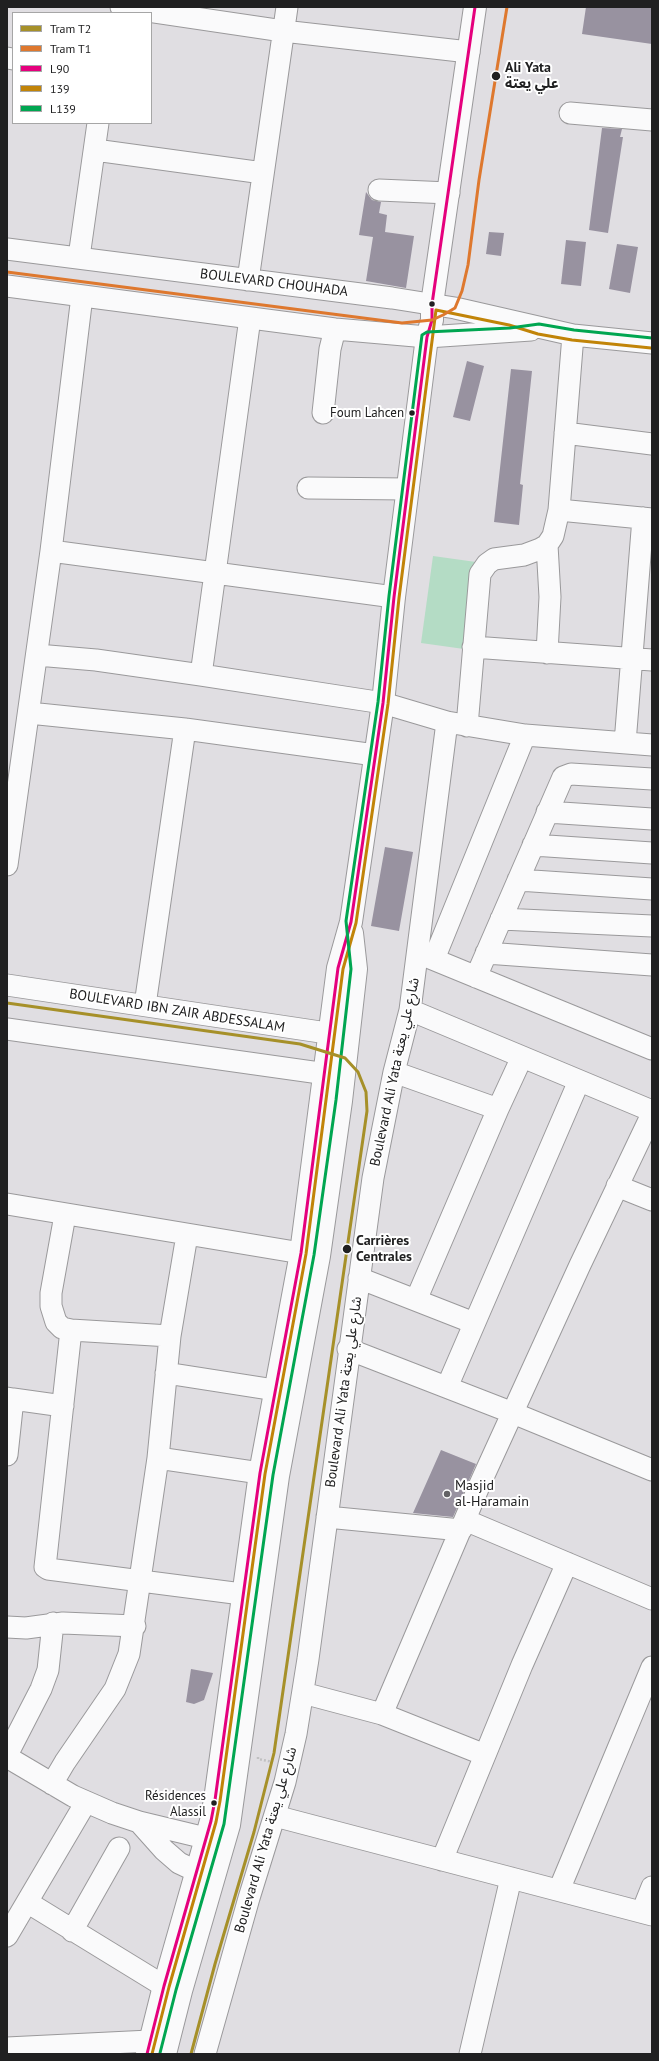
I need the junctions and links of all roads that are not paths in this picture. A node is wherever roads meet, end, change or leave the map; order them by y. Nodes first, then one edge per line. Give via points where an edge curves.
1 (121, 7) edge
2 (287, 7) edge
3 (475, 7) edge
4 (284, 31) junction
5 (469, 52) junction
6 (570, 113) dead end
7 (652, 120) edge
8 (98, 124) edge
9 (95, 150) junction
10 (263, 173) junction
11 (380, 190) dead end
12 (449, 194) junction
13 (7, 249) edge
14 (79, 257) junction
15 (248, 280) junction
16 (7, 286) edge
17 (82, 296) junction
18 (432, 304) junction
19 (250, 318) junction
20 (335, 329) junction
21 (539, 329) junction
22 (573, 336) junction
23 (427, 337) junction
24 (652, 343) edge
25 (324, 413) dead end
26 (565, 433) junction
27 (652, 444) edge
28 (308, 488) dead end
29 (408, 489) junction
30 (559, 510) junction
31 (647, 519) edge
32 (547, 545) junction
33 (51, 551) junction
34 (216, 574) junction
35 (394, 597) junction
36 (473, 646) junction
37 (547, 653) junction
38 (37, 655) junction
39 (642, 660) edge
40 (201, 675) junction
41 (383, 703) junction
42 (29, 714) junction
43 (447, 722) junction
44 (467, 726) junction
45 (185, 729) junction
46 (524, 735) junction
47 (625, 743) junction
48 (652, 745) edge
49 (375, 755) junction
50 (652, 779) edge
51 (547, 812) junction
52 (652, 819) edge
53 (533, 845) junction
54 (652, 853) edge
55 (7, 865) edge
56 (518, 880) junction
57 (652, 889) edge
58 (501, 919) junction
59 (652, 926) edge
60 (486, 953) junction
61 (426, 956) junction
62 (652, 965) edge
63 (476, 977) junction
64 (7, 985) edge
65 (146, 1005) junction
66 (410, 1010) junction
67 (7, 1029) edge
68 (339, 1035) junction
69 (652, 1049) edge
70 (522, 1057) junction
71 (394, 1072) junction
72 (334, 1075) junction
73 (579, 1081) junction
74 (498, 1109) junction
75 (652, 1113) edge
76 (617, 1186) junction
77 (652, 1200) edge
78 (7, 1204) edge
79 (65, 1215) junction
80 (187, 1235) junction
81 (301, 1253) junction
82 (359, 1278) junction
83 (416, 1300) junction
84 (474, 1323) junction
85 (71, 1330) junction
86 (170, 1336) junction
87 (348, 1349) junction
88 (166, 1373) junction
89 (447, 1387) junction
90 (275, 1390) junction
91 (10, 1398) edge
92 (63, 1406) junction
93 (513, 1413) junction
94 (7, 1455) edge
95 (158, 1458) junction
96 (652, 1470) edge
97 (260, 1473) junction
98 (327, 1517) junction
99 (463, 1525) junction
100 (567, 1562) junction
101 (142, 1573) junction
102 (243, 1586) junction
103 (652, 1599) edge
104 (54, 1623) junction
105 (135, 1626) junction
106 (7, 1627) edge
107 (652, 1667) edge
108 (303, 1693) junction
109 (382, 1714) junction
110 (485, 1755) junction
111 (7, 1756) edge
112 (52, 1784) junction
113 (86, 1802) junction
114 (276, 1816) junction
115 (139, 1822) junction
116 (216, 1840) junction
117 (119, 1848) dead end
118 (442, 1860) junction
119 (206, 1873) junction
120 (511, 1878) junction
121 (652, 1886) edge
122 (559, 1890) junction
123 (27, 1902) junction
124 (647, 1914) edge
125 (72, 1931) junction
126 (7, 1936) edge
127 (164, 1986) junction
128 (7, 2048) edge
129 (103, 2049) edge
130 (154, 2050) edge
131 (205, 2054) edge
132 (470, 2054) edge

1 - 4 street
2 - 4 street
3 - 5 main road
4 - 5 street
4 - 10 street
5 - 12 main road
6 - 7 street
8 - 9 street
9 - 10 street
9 - 14 street
10 - 15 street
11 - 12 street
12 - 18 main road
13 - 14 street, BOULEVARD CHOUHADA
14 - 15 street, BOULEVARD CHOUHADA
15 - 18 street, BOULEVARD CHOUHADA
16 - 17 street, BOULEVARD CHOUHADA
17 - 19 street, BOULEVARD CHOUHADA
17 - 33 street
18 - 21 street, BOULEVARD CHOUHADA via 510,320
18 - 23 main road via 432,320
19 - 20 street, BOULEVARD CHOUHADA
19 - 34 street
20 - 23 street, BOULEVARD CHOUHADA
20 - 25 street via 330,349
21 - 22 street, BOULEVARD CHOUHADA
21 - 23 street, BOULEVARD CHOUHADA
22 - 24 street, BOULEVARD CHOUHADA
22 - 26 street
23 - 29 main road
26 - 27 street
26 - 30 street
28 - 29 street
29 - 35 main road
30 - 31 street
30 - 32 street via 553,536
31 - 39 street
32 - 36 street via 524,554 494,559 487,564 480,574
32 - 37 street via 550,597
33 - 34 street
33 - 38 street
34 - 35 street
34 - 40 street
35 - 41 main road
36 - 37 street
36 - 44 street
37 - 39 street
38 - 40 street via 96,660
38 - 42 street
39 - 47 street
40 - 41 street
41 - 43 street
41 - 49 main road
42 - 45 street
42 - 55 street
43 - 44 street
43 - 61 street, Boulevard Ali Yata شارع علي يعتة
44 - 46 street
45 - 49 street
45 - 65 street
46 - 47 street
46 - 61 street
47 - 48 street
49 - 68 main road via 351,922 338,968
50 - 51 street via 566,775 561,780
51 - 52 street
51 - 53 street
53 - 54 street
53 - 56 street
56 - 57 street
56 - 58 street
58 - 59 street
58 - 60 street
60 - 62 street
60 - 63 street
61 - 63 street
61 - 66 street, Boulevard Ali Yata شارع علي يعتة
63 - 69 street
64 - 65 street, BOULEVARD IBN ZAIR ABDESSALAM
65 - 68 street, BOULEVARD IBN ZAIR ABDESSALAM
66 - 70 street
66 - 71 street, Boulevard Ali Yata شارع علي يعتة
67 - 72 street
68 - 72 main road
70 - 73 street
70 - 74 street
71 - 74 street
71 - 82 street, Boulevard Ali Yata شارع علي يعتة via 373,1178
72 - 81 main road
72 - 116 main road via 341,1100 319,1256 278,1476 233,1802
73 - 75 street
73 - 84 street
74 - 83 street
75 - 76 street
76 - 77 street
76 - 93 street
78 - 79 street
79 - 80 street
79 - 85 street via 51,1306 56,1322 62,1328
80 - 81 street
80 - 86 street
81 - 90 main road
82 - 83 street
82 - 87 street, Boulevard Ali Yata شارع علي يعتة
83 - 84 street
84 - 89 street
85 - 86 street
85 - 92 street
86 - 88 street
87 - 89 street
87 - 98 street, Boulevard Ali Yata شارع علي يعتة
88 - 90 street
88 - 95 street
89 - 93 street
90 - 97 main road
91 - 92 street
91 - 94 street
92 - 101 street via 46,1554
93 - 96 street
93 - 99 street
95 - 97 street
95 - 101 street
97 - 102 main road
98 - 99 street
98 - 108 street, Boulevard Ali Yata شارع علي يعتة
99 - 100 street
99 - 109 street
100 - 103 street
100 - 110 street
101 - 102 street
101 - 105 street
102 - 116 main road via 215,1800
104 - 105 street
104 - 106 street via 26,1628
104 - 111 street via 48,1670
105 - 112 street via 129,1654 115,1689
107 - 122 street
108 - 109 street
108 - 114 street, Boulevard Ali Yata شارع علي يعتة via 290,1766
109 - 110 street
110 - 118 street
111 - 112 street
112 - 113 street
113 - 115 street
113 - 123 street
114 - 118 street
114 - 131 street, Boulevard Ali Yata شارع علي يعتة via 245,1910
115 - 116 street
115 - 119 street via 179,1863
116 - 119 main road
117 - 125 street
118 - 120 street
119 - 127 main road
119 - 130 main road via 181,1991
120 - 122 street
120 - 132 street
121 - 124 street
122 - 124 street
123 - 125 street
123 - 126 street
125 - 127 street
127 - 130 main road
128 - 129 street
129 - 130 street

